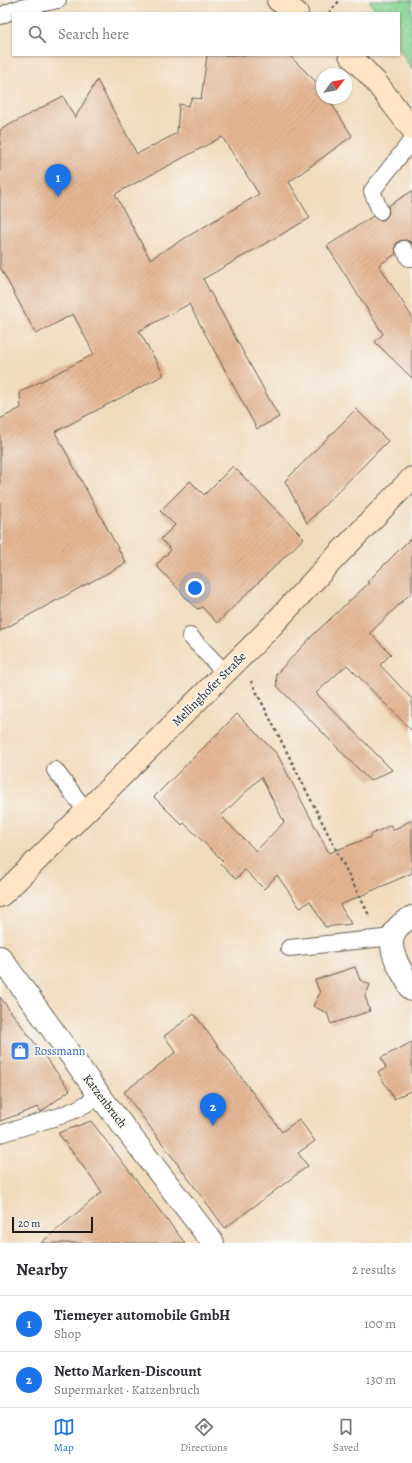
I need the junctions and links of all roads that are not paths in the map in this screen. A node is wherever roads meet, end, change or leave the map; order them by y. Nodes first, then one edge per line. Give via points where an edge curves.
1 (58, 0) edge
2 (278, 0) edge
3 (296, 12) edge
4 (0, 16) edge
5 (351, 56) edge
6 (412, 129) edge
7 (412, 140) edge
8 (380, 211) dead end
9 (412, 478) edge
10 (190, 636) dead end
11 (232, 666) junction
12 (55, 770) dead end
13 (86, 811) junction
14 (0, 896) edge
15 (412, 917) edge
16 (393, 937) junction
17 (289, 948) dead end
18 (0, 958) edge
19 (412, 990) edge
20 (100, 1096) junction
21 (0, 1134) edge
22 (213, 1243) edge

1 - 4 lane via 16,9
2 - 3 main road
5 - 6 main road via 375,81
7 - 8 lane via 372,191
9 - 11 main road, Mellinghofer Straße
10 - 11 lane
11 - 13 main road, Mellinghofer Straße
12 - 13 lane
13 - 14 main road, Mellinghofer Straße
15 - 16 street via 402,922
16 - 17 lane
16 - 19 street via 391,948
18 - 20 street, Katzenbruch
20 - 21 lane via 60,1116
20 - 22 street, Katzenbruch

